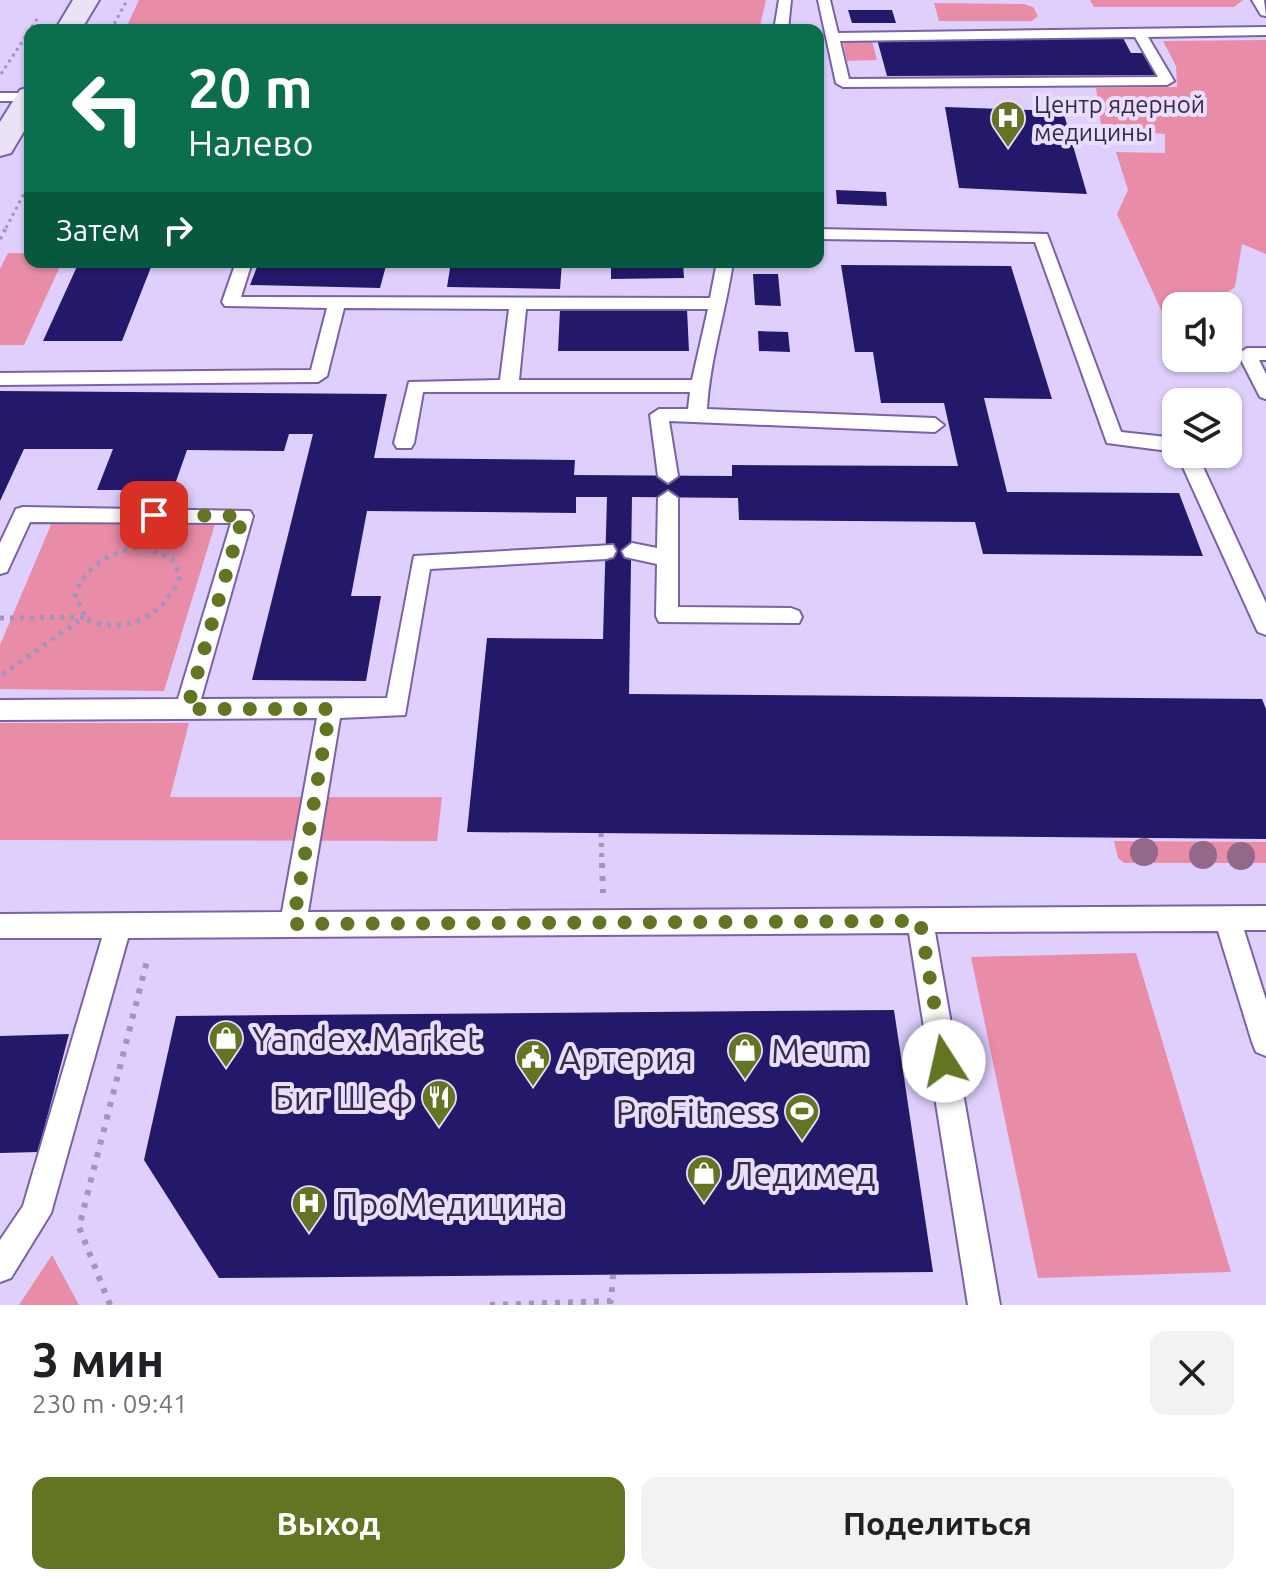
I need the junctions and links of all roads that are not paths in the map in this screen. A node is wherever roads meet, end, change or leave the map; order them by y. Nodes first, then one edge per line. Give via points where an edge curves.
1 (86, 0) edge
2 (785, 0) edge
3 (824, 0) edge
4 (1258, 0) edge
5 (1266, 12) edge
6 (72, 24) edge
7 (782, 24) edge
8 (1266, 31) edge
9 (1139, 33) junction
10 (832, 37) junction
11 (24, 96) edge
12 (0, 97) edge
13 (24, 106) edge
14 (0, 147) edge
15 (824, 234) edge
16 (242, 268) edge
17 (724, 268) edge
18 (337, 303) junction
19 (518, 304) junction
20 (720, 304) junction
21 (1266, 354) edge
22 (0, 379) edge
23 (509, 385) junction
24 (698, 386) junction
25 (1266, 393) edge
26 (697, 415) junction
27 (935, 425) dead end
28 (404, 443) dead end
29 (1162, 443) edge
30 (1193, 468) edge
31 (606, 551) dead end
32 (632, 551) dead end
33 (665, 558) junction
34 (0, 566) edge
35 (791, 617) dead end
36 (1266, 626) edge
37 (187, 709) junction
38 (330, 709) junction
39 (0, 710) edge
40 (1266, 918) edge
41 (1227, 919) junction
42 (920, 921) junction
43 (293, 924) junction
44 (0, 926) edge
45 (116, 933) junction
46 (1266, 1042) edge
47 (0, 1267) edge
48 (984, 1305) edge

1 - 6 street
2 - 7 lane
3 - 10 lane
4 - 5 lane
8 - 9 lane
9 - 10 lane
9 - 10 lane via 1167,81 843,83
11 - 12 lane
13 - 14 street
15 - 29 lane via 1041,237 1114,438
16 - 18 lane via 231,302
17 - 20 lane
18 - 19 lane
18 - 22 lane via 318,376
19 - 20 lane
19 - 23 lane
20 - 24 lane
21 - 25 lane via 1247,354
23 - 24 lane
23 - 28 lane via 415,386
24 - 26 lane
26 - 27 lane
26 - 33 lane via 659,415 668,487
30 - 36 lane
31 - 38 lane via 421,562 397,708
32 - 33 lane
33 - 35 lane via 667,616
34 - 37 lane via 23,514 243,516
37 - 38 lane
37 - 39 lane
38 - 43 lane
40 - 41 lane
41 - 42 lane
41 - 46 lane
42 - 43 lane
42 - 48 lane
43 - 45 lane
44 - 45 lane
45 - 47 lane via 36,1213

